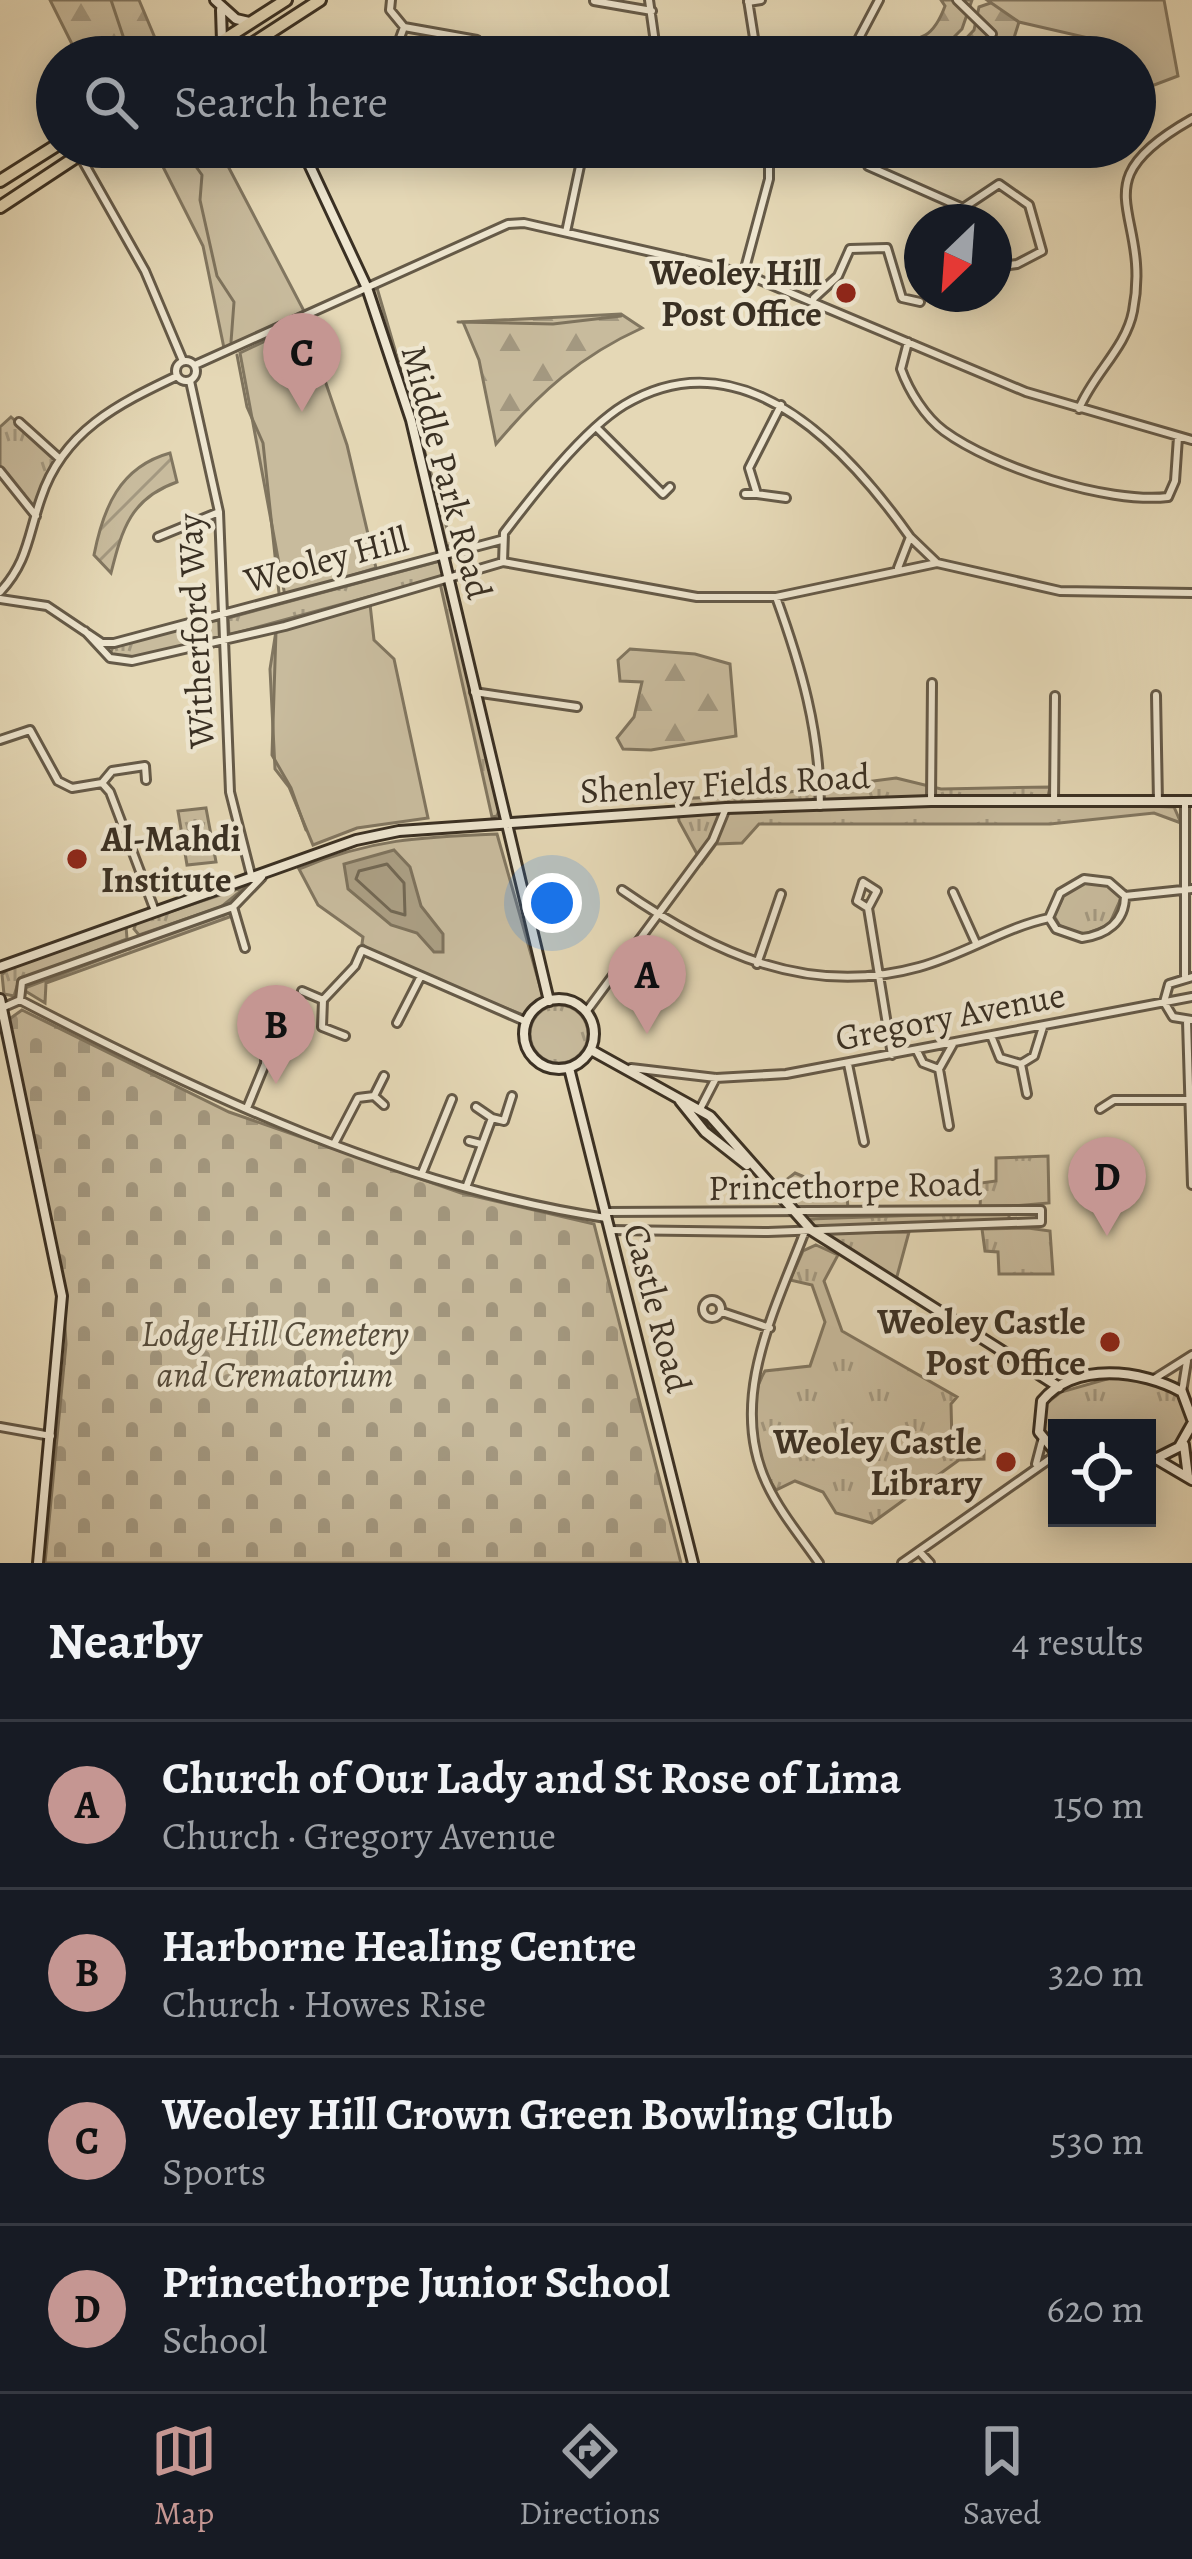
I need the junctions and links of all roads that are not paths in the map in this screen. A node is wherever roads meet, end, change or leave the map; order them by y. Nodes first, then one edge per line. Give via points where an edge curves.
1 (286, 0) edge
2 (391, 0) edge
3 (649, 0) edge
4 (761, 0) edge
5 (880, 0) edge
6 (957, 0) edge
7 (594, 1) edge
8 (748, 1) edge
9 (312, 2) edge
10 (218, 4) edge
11 (652, 11) junction
12 (251, 22) junction
13 (404, 27) junction
14 (992, 34) dead end
15 (224, 36) edge
16 (230, 36) edge
17 (269, 36) edge
18 (401, 36) edge
19 (455, 36) edge
20 (655, 36) edge
21 (754, 36) edge
22 (860, 36) edge
23 (1192, 118) edge
24 (1156, 138) edge
25 (36, 159) edge
26 (58, 168) edge
27 (92, 168) edge
28 (311, 168) edge
29 (580, 168) edge
30 (768, 168) edge
31 (873, 168) edge
32 (1131, 168) edge
33 (0, 182) edge
34 (954, 204) edge
35 (969, 204) edge
36 (0, 207) edge
37 (566, 232) junction
38 (1012, 265) edge
39 (743, 273) junction
40 (367, 288) junction
41 (814, 298) junction
42 (904, 298) edge
43 (908, 340) junction
44 (183, 361) junction
45 (195, 365) junction
46 (177, 376) junction
47 (190, 381) junction
48 (781, 405) junction
49 (1079, 409) junction
50 (19, 422) dead end
51 (597, 428) junction
52 (1178, 437) junction
53 (1192, 440) edge
54 (60, 459) junction
55 (0, 471) edge
56 (663, 494) dead end
57 (745, 494) dead end
58 (758, 494) junction
59 (786, 498) dead end
60 (219, 512) junction
61 (36, 516) junction
62 (158, 537) dead end
63 (910, 537) junction
64 (501, 540) junction
65 (445, 557) junction
66 (503, 562) junction
67 (937, 562) junction
68 (896, 571) junction
69 (449, 578) junction
70 (1192, 592) edge
71 (0, 596) edge
72 (776, 596) junction
73 (226, 613) junction
74 (86, 631) junction
75 (227, 637) junction
76 (932, 683) dead end
77 (474, 692) junction
78 (1156, 695) dead end
79 (1055, 696) dead end
80 (577, 707) dead end
81 (0, 740) edge
82 (146, 780) dead end
83 (102, 783) junction
84 (931, 801) junction
85 (1054, 801) junction
86 (1158, 802) junction
87 (1190, 802) edge
88 (820, 806) junction
89 (726, 808) junction
90 (507, 822) junction
91 (257, 878) junction
92 (1189, 889) edge
93 (622, 890) dead end
94 (952, 892) dead end
95 (781, 894) dead end
96 (1125, 896) junction
97 (232, 907) junction
98 (868, 908) dead end
99 (155, 911) junction
100 (658, 915) junction
101 (1049, 918) junction
102 (976, 943) junction
103 (244, 948) dead end
104 (757, 964) junction
105 (0, 967) edge
106 (876, 975) junction
107 (1188, 977) edge
108 (420, 978) junction
109 (302, 991) dead end
110 (1192, 997) edge
111 (20, 1000) junction
112 (323, 1000) junction
113 (549, 1001) junction
114 (1164, 1002) junction
115 (2, 1003) edge
116 (586, 1012) junction
117 (1190, 1020) edge
118 (527, 1022) junction
119 (397, 1023) dead end
120 (1043, 1027) junction
121 (345, 1036) dead end
122 (992, 1036) junction
123 (953, 1044) junction
124 (253, 1046) dead end
125 (591, 1050) junction
126 (917, 1051) junction
127 (892, 1055) junction
128 (848, 1064) junction
129 (1021, 1064) junction
130 (568, 1068) junction
131 (631, 1068) junction
132 (939, 1069) junction
133 (385, 1076) dead end
134 (716, 1078) junction
135 (1027, 1094) dead end
136 (374, 1096) junction
137 (512, 1096) dead end
138 (452, 1099) dead end
139 (680, 1100) junction
140 (1188, 1100) junction
141 (384, 1105) dead end
142 (476, 1107) dead end
143 (247, 1108) junction
144 (700, 1109) junction
145 (1100, 1109) dead end
146 (492, 1118) junction
147 (949, 1126) dead end
148 (470, 1141) dead end
149 (864, 1142) dead end
150 (334, 1144) junction
151 (481, 1144) junction
152 (753, 1169) junction
153 (1190, 1171) edge
154 (422, 1173) junction
155 (1192, 1184) edge
156 (467, 1185) junction
157 (1013, 1210) junction
158 (605, 1215) junction
159 (794, 1215) junction
160 (1014, 1223) junction
161 (610, 1230) junction
162 (808, 1230) junction
163 (721, 1312) dead end
164 (770, 1328) junction
165 (1190, 1356) edge
166 (1026, 1370) junction
167 (1154, 1379) junction
168 (1059, 1387) junction
169 (1182, 1392) junction
170 (1042, 1401) junction
171 (1192, 1422) edge
172 (0, 1427) edge
173 (51, 1436) junction
174 (1042, 1441) junction
175 (1184, 1441) junction
176 (1048, 1446) edge
177 (1156, 1458) edge
178 (1048, 1459) edge
179 (1156, 1463) edge
180 (1035, 1467) junction
181 (1191, 1479) edge
182 (919, 1551) junction
183 (38, 1563) edge
184 (693, 1563) edge
185 (819, 1563) edge
186 (902, 1563) edge
187 (930, 1563) edge

1 - 12 highway
2 - 13 street
3 - 11 street
4 - 8 street
5 - 22 street
6 - 14 street
7 - 11 street
8 - 21 street
9 - 17 highway
10 - 12 street
10 - 15 street
11 - 20 street
12 - 16 highway
13 - 18 street
13 - 19 street
23 - 24 street
25 - 33 highway
26 - 36 highway
27 - 44 street
28 - 40 street, Middle Park Road
29 - 37 street
30 - 39 street
31 - 34 street
32 - 49 street via 1125,184 1134,308
35 - 38 street via 999,184 1032,211 1042,251
37 - 39 street
37 - 40 street via 508,224
39 - 41 street
40 - 45 street
40 - 65 street, Middle Park Road
41 - 42 street via 838,277 850,249 878,245 887,248
41 - 43 street
43 - 49 street
43 - 52 street via 901,369 940,429 1007,461 1112,495 1168,497
44 - 45 street
44 - 46 street
45 - 47 street
46 - 47 street
46 - 54 street via 98,417
47 - 60 street, Witherford Way
48 - 51 street via 744,388 688,385 638,398
48 - 58 street via 749,468
48 - 63 street via 837,447
49 - 52 street
50 - 54 street
51 - 56 street
51 - 64 street
52 - 53 street
54 - 61 street
55 - 61 street
57 - 58 street
58 - 59 street
60 - 62 street
60 - 73 street, Witherford Way
61 - 71 street via 25,561
63 - 67 street
63 - 68 street
64 - 65 street, Weoley Hill
64 - 66 street
65 - 69 street, Middle Park Road
65 - 73 street, Weoley Hill
66 - 69 street, Weoley Hill
66 - 72 street via 672,593
67 - 68 street
67 - 70 street via 1060,591
68 - 72 street
69 - 75 street, Weoley Hill
69 - 77 street, Middle Park Road
71 - 74 street, Weoley Hill via 47,605
72 - 88 street via 806,679
73 - 74 street, Weoley Hill via 114,644
73 - 75 street, Witherford Way
74 - 75 street, Weoley Hill via 122,661
75 - 91 street, Witherford Way via 230,792
76 - 84 street
77 - 80 street
77 - 90 street, Middle Park Road
78 - 86 street
79 - 85 street
81 - 83 street via 30,730 58,781 72,788
82 - 83 street via 145,766 112,771
83 - 99 street via 117,803
84 - 85 street, Shenley Fields Road
84 - 88 street, Shenley Fields Road
85 - 86 street, Shenley Fields Road
86 - 87 street, Shenley Fields Road
87 - 92 street
88 - 89 street, Shenley Fields Road
89 - 90 street, Shenley Fields Road
89 - 100 street via 713,840
90 - 91 street, Shenley Fields Road via 356,840
90 - 113 street
91 - 97 street, Shenley Fields Road
91 - 99 street, Shenley Fields Road
92 - 96 street
92 - 107 street
93 - 100 street
94 - 102 street
95 - 104 street
96 - 101 street via 1109,882 1084,879 1060,893
96 - 101 street via 1121,916 1098,936 1069,936
97 - 103 street
97 - 111 street, Shenley Fields Road via 22,982
98 - 106 street
99 - 105 street, Shenley Fields Road
100 - 104 street
100 - 116 street
101 - 102 street
102 - 106 street via 915,969
104 - 106 street via 808,975
106 - 127 street
107 - 114 street via 1169,984
108 - 112 street via 362,950
108 - 118 street
108 - 119 street
109 - 112 street
110 - 114 street, Gregory Avenue
111 - 115 street
111 - 143 street, Princethorpe Road
112 - 121 street via 322,1027
113 - 116 street via 567,1000
113 - 118 street
114 - 117 street via 1170,1014
114 - 120 street, Gregory Avenue
115 - 173 street via 62,1296
116 - 125 street
117 - 140 street
118 - 130 street via 536,1060
120 - 122 street, Gregory Avenue
120 - 129 street via 1034,1056
122 - 123 street, Gregory Avenue
122 - 129 street via 1000,1058
123 - 126 street, Gregory Avenue
123 - 132 street
124 - 143 street via 265,1041 265,1064
125 - 130 street
125 - 131 street
126 - 127 street, Gregory Avenue
126 - 132 street
127 - 128 street, Gregory Avenue
128 - 134 street, Gregory Avenue
128 - 149 street
129 - 135 street
130 - 158 street, Castle Road
131 - 134 street, Gregory Avenue
131 - 139 street
132 - 147 street
133 - 136 street
134 - 144 street
136 - 141 street
136 - 150 street via 358,1098
137 - 146 street via 504,1121
138 - 154 street
139 - 144 street
139 - 152 street via 705,1132
140 - 145 street via 1114,1100
140 - 153 street
142 - 146 street
143 - 150 street, Princethorpe Road
144 - 152 street
146 - 151 street
148 - 151 street
150 - 154 street, Princethorpe Road
151 - 156 street
152 - 159 street
153 - 155 street
154 - 156 street, Princethorpe Road
156 - 158 street, Princethorpe Road
157 - 159 street, Princethorpe Road
157 - 160 street, Princethorpe Road
157 - 160 street, Princethorpe Road via 1041,1210 1041,1222
158 - 159 street, Princethorpe Road
158 - 161 street, Castle Road
159 - 162 street
160 - 162 street, Princethorpe Road
161 - 162 street, Princethorpe Road
161 - 184 street, Castle Road
162 - 164 street
162 - 166 street
163 - 164 street
164 - 185 street via 751,1383 753,1441 766,1484
165 - 167 street
165 - 169 street
166 - 168 street
166 - 170 street
167 - 168 street via 1117,1373
167 - 169 street
168 - 170 street
169 - 171 street
170 - 174 street
171 - 175 street
172 - 173 street
173 - 183 street
174 - 176 street
174 - 180 street
175 - 177 street
175 - 181 street
178 - 180 street
179 - 181 street
180 - 182 street
182 - 186 street
182 - 187 street

